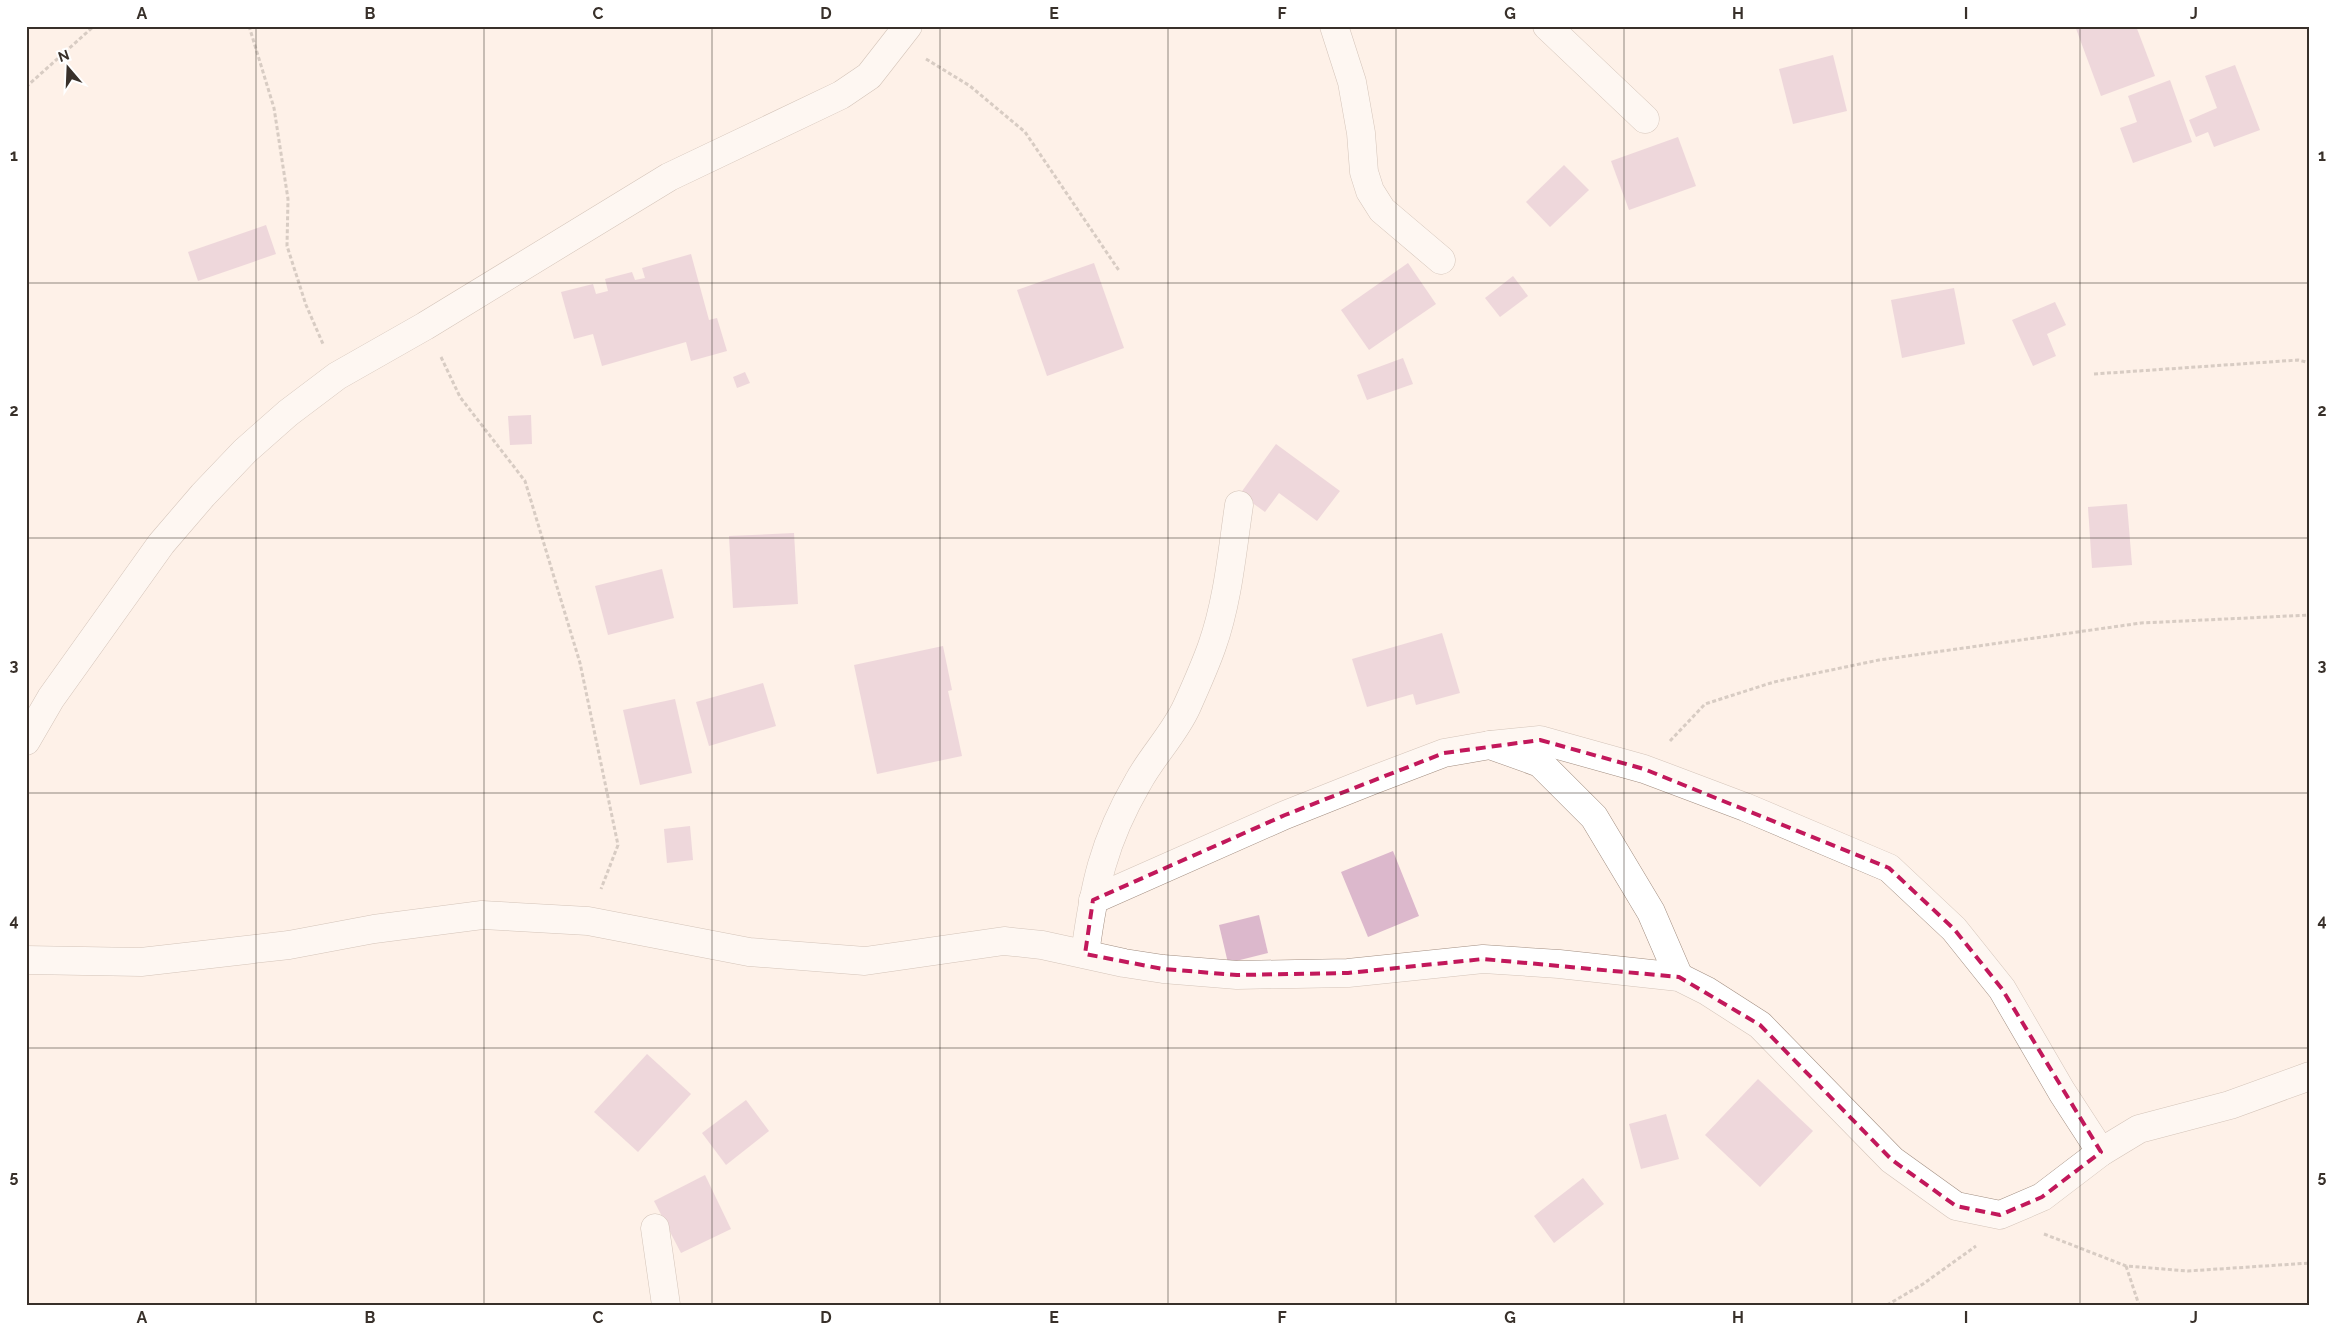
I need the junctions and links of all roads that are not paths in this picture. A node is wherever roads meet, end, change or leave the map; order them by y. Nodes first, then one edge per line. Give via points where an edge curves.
1 (1334, 26) edge
2 (1547, 26) edge
3 (903, 34) edge
4 (1644, 119) dead end
5 (1441, 260) dead end
6 (1239, 505) dead end
7 (26, 741) edge
8 (1490, 745) junction
9 (1093, 900) junction
10 (1085, 954) junction
11 (26, 960) edge
12 (1679, 977) junction
13 (2310, 1076) edge
14 (2101, 1152) junction
15 (655, 1228) dead end
16 (666, 1305) edge

1 - 5 street via 1352,82 1364,172 1370,191 1382,210
2 - 4 street
3 - 7 street via 869,76 841,95 669,177 337,376 288,413 245,451 161,544 51,698
6 - 9 street via 1227,583 1212,646 1186,708 1138,780 1116,822 1102,859
8 - 9 street via 1444,754 1373,780
8 - 12 street via 1540,763 1594,817 1651,912
8 - 14 street via 1540,740 1644,769 1745,807 1889,868 1954,930 2002,989
9 - 10 street
10 - 11 street via 1004,941 856,960 749,952 588,921 482,915 141,962
10 - 12 street via 1124,964 1237,975 1348,973 1483,959
12 - 14 street via 1760,1024 1892,1160 1956,1206 2005,1218 2042,1197
13 - 14 street via 2230,1105 2139,1129
15 - 16 street

